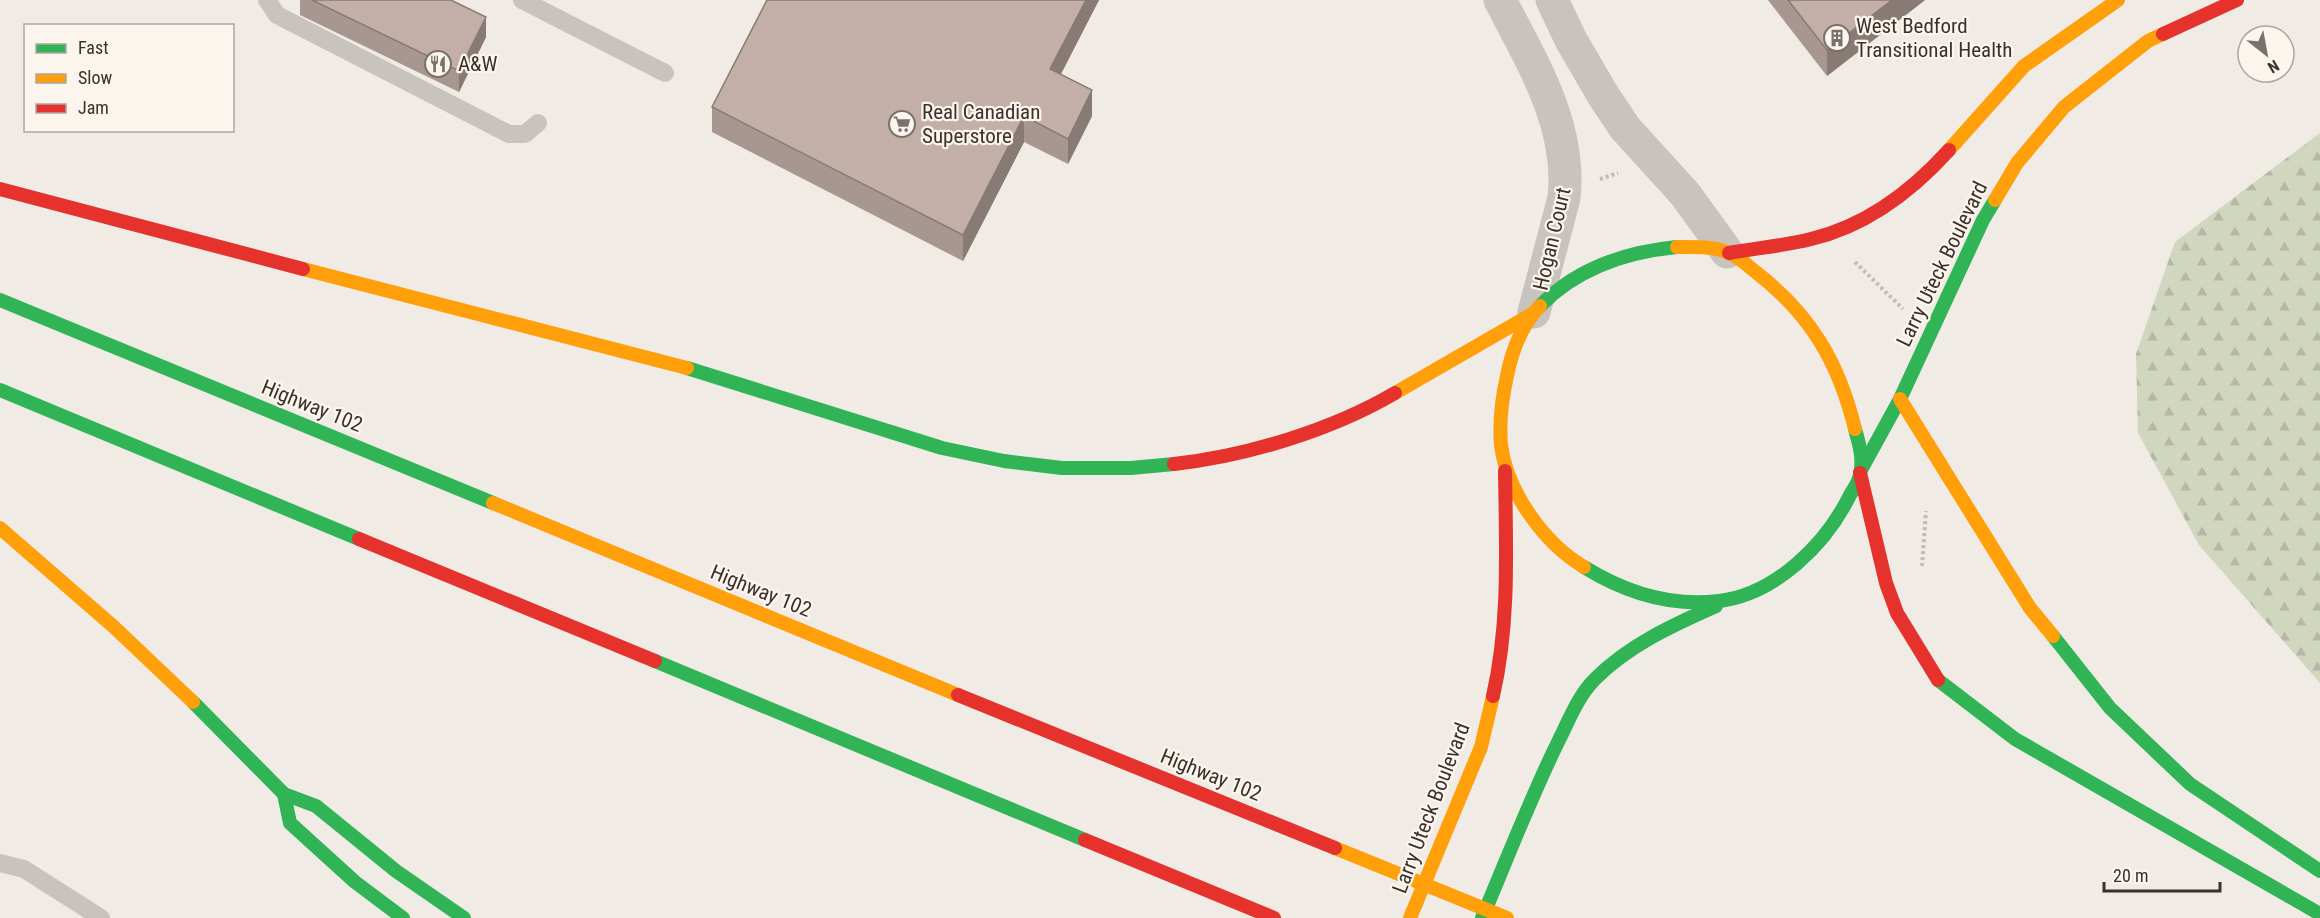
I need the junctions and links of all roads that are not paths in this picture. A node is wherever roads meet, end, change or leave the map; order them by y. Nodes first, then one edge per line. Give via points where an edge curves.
1 (267, 0) edge
2 (522, 0) edge
3 (1500, 0) edge
4 (1552, 0) edge
5 (2118, 0) edge
6 (2237, 0) edge
7 (665, 73) dead end
8 (538, 123) dead end
9 (0, 189) edge
10 (1728, 253) junction
11 (0, 300) edge
12 (1533, 313) junction
13 (0, 390) edge
14 (1900, 399) junction
15 (1504, 462) junction
16 (1861, 472) junction
17 (0, 528) edge
18 (1734, 598) junction
19 (284, 794) junction
20 (0, 863) edge
21 (2320, 871) edge
22 (2320, 914) edge
23 (101, 918) edge
24 (403, 918) edge
25 (464, 918) edge
26 (1274, 918) edge
27 (1410, 918) edge
28 (1482, 918) edge
29 (1507, 918) edge

1 - 8 lane via 277,15 509,134 525,134
2 - 7 lane
3 - 12 street, Hogan Court via 1541,79 1563,151 1564,198
4 - 10 street via 1571,40 1625,128 1685,195
5 - 10 main road via 2024,66 1928,173 1889,204 1864,220 1812,239
6 - 14 main road, Larry Uteck Boulevard via 2148,41 2064,107 2017,163 1983,220
9 - 12 main road via 678,365 942,448 1062,468 1131,468 1190,462 1317,429 1385,399
10 - 12 main road via 1701,247 1652,248 1628,253 1583,272
10 - 16 main road via 1788,299 1827,348 1851,412
11 - 29 main road, Highway 102
12 - 15 main road, Larry Uteck Boulevard via 1507,369 1502,402
13 - 26 main road
14 - 16 main road, Larry Uteck Boulevard
14 - 21 main road via 2030,608 2110,708 2190,784
15 - 18 main road via 1534,520 1574,561 1600,579 1664,600 1699,603
15 - 27 main road, Larry Uteck Boulevard via 1507,579 1499,670 1481,747
16 - 18 main road, Larry Uteck Boulevard via 1847,506 1801,561
16 - 22 main road via 1886,583 1897,613 1938,680 2015,739
17 - 19 main road via 114,627
18 - 28 main road via 1639,643 1593,681 1542,772
19 - 24 main road via 290,823 355,882
19 - 25 main road via 316,807 396,871
20 - 23 lane via 24,869

